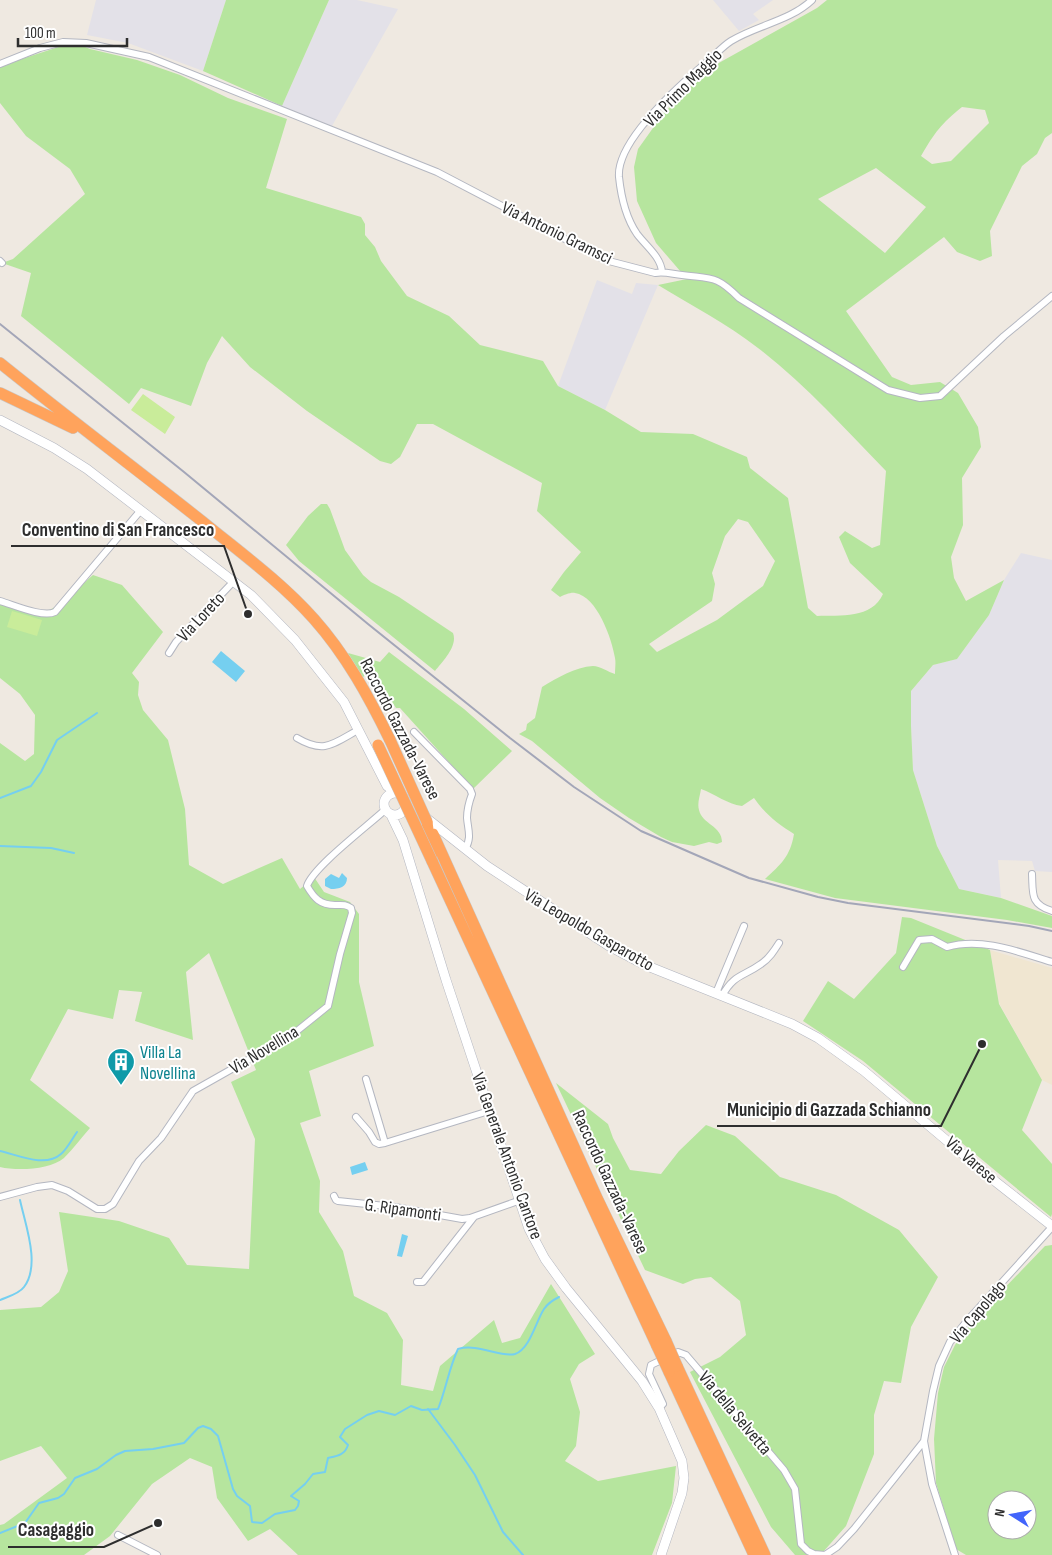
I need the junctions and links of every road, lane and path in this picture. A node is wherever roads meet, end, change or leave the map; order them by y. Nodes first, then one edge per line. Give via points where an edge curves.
1 (812, 0) edge
2 (0, 64) edge
3 (662, 272) junction
4 (1052, 296) edge
5 (0, 364) edge
6 (0, 374) edge
7 (0, 388) edge
8 (0, 393) edge
9 (58, 411) junction
10 (0, 420) edge
11 (64, 424) junction
12 (93, 438) junction
13 (140, 510) junction
14 (234, 582) junction
15 (0, 601) edge
16 (169, 653) dead end
17 (358, 730) junction
18 (414, 732) dead end
19 (297, 738) dead end
20 (378, 744) dead end
21 (387, 786) junction
22 (396, 793) junction
23 (387, 798) junction
24 (405, 807) junction
25 (389, 812) junction
26 (428, 821) junction
27 (403, 840) junction
28 (465, 849) junction
29 (432, 861) junction
30 (1032, 874) dead end
31 (449, 885) junction
32 (1052, 911) edge
33 (744, 926) dead end
34 (779, 943) dead end
35 (1052, 962) edge
36 (903, 968) dead end
37 (719, 994) junction
38 (792, 1024) joint
39 (366, 1079) dead end
40 (489, 1111) junction
41 (356, 1117) dead end
42 (385, 1143) junction
43 (0, 1196) edge
44 (334, 1196) dead end
45 (518, 1201) junction
46 (474, 1216) junction
47 (1052, 1227) edge
48 (417, 1282) dead end
49 (673, 1369) junction
50 (658, 1408) junction
51 (924, 1441) junction
52 (118, 1535) dead end
53 (808, 1551) joint
54 (157, 1555) edge
55 (661, 1555) edge
56 (754, 1555) edge
57 (765, 1555) edge
58 (955, 1555) edge

1 - 3 street, Via Primo Maggio via 802,9 730,41 652,113 629,146 619,174 624,206 636,233 656,256
2 - 3 street, Via Antonio Gramsci via 63,42 86,43 149,57 437,172 605,260 655,274
3 - 4 street, Via Antonio Gramsci via 711,278 726,285 739,298 888,390 920,398 940,396
5 - 9 highway, Raccordo Gazzada-Varese
6 - 9 highway
7 - 11 highway
8 - 11 highway, Raccordo Gazzada-Varese
9 - 12 highway, Raccordo Gazzada-Varese
10 - 13 main road, Via Leopoldo Gasparotto via 67,456
11 - 12 highway, Raccordo Gazzada-Varese
12 - 26 highway, Raccordo Gazzada-Varese, bridge via 252,561 314,619 360,683
13 - 14 main road, Via Leopoldo Gasparotto
13 - 15 street via 55,612 40,613
14 - 16 street, Via Loreto
14 - 17 main road, Via Leopoldo Gasparotto via 295,640 344,702
17 - 19 street via 321,748
17 - 21 main road, Via Leopoldo Gasparotto
18 - 28 street via 470,789 469,842
20 - 29 highway, Raccordo Gazzada-Varese, bridge
21 - 22 main road, Via Leopoldo Gasparotto
21 - 23 main road, Via Leopoldo Gasparotto
22 - 23 main road
22 - 24 main road, Via Leopoldo Gasparotto via 402,796
23 - 25 main road, Via Leopoldo Gasparotto via 385,803
24 - 25 main road via 398,815
24 - 26 main road, Via Leopoldo Gasparotto
24 - 27 main road, Via Generale Antonio Cantore
25 - 27 main road, Via Generale Antonio Cantore
25 - 43 street, Via Novellina via 354,836 307,886 321,904 347,905 352,913 328,1006 292,1035 193,1090 162,1138 139,1161 116,1200 105,1209 97,1209 52,1185
26 - 28 main road, Via Leopoldo Gasparotto
26 - 29 highway, Raccordo Gazzada-Varese, bridge
26 - 31 highway, Raccordo Gazzada-Varese
27 - 40 main road, Via Generale Antonio Cantore
28 - 37 main road, Via Leopoldo Gasparotto via 527,894 609,946 645,965
29 - 31 highway, Raccordo Gazzada-Varese
30 - 32 street via 1035,902
31 - 49 highway, Raccordo Gazzada-Varese, bridge via 597,1198
33 - 37 street
34 - 37 street via 762,964 729,983
35 - 36 street via 973,943 947,947 932,939 919,940
37 - 38 main road, Via Leopoldo Gasparotto
38 - 47 main road, Via Varese via 864,1070
39 - 42 street
40 - 42 street
40 - 45 main road, Via Generale Antonio Cantore
41 - 42 street via 375,1142
44 - 46 street, G. Ripamonti via 338,1201 462,1219
45 - 46 street, G. Ripamonti
45 - 50 main road, Via Generale Antonio Cantore via 529,1229 566,1288 642,1381
46 - 48 street, G. Ripamonti via 423,1282
47 - 51 street, Via Capolago via 950,1342 939,1366
49 - 56 highway, Raccordo Gazzada-Varese
49 - 57 highway, Raccordo Gazzada-Varese
50 - 53 street, Via della Selvetta via 663,1404 649,1374 651,1365 678,1352 686,1355 784,1470 795,1489 801,1544
50 - 55 main road, Via Generale Antonio Cantore via 682,1461 684,1478 677,1511
51 - 53 street, Via Capolago via 836,1548 825,1555
51 - 58 street, Via Capolago via 932,1484
52 - 54 street

